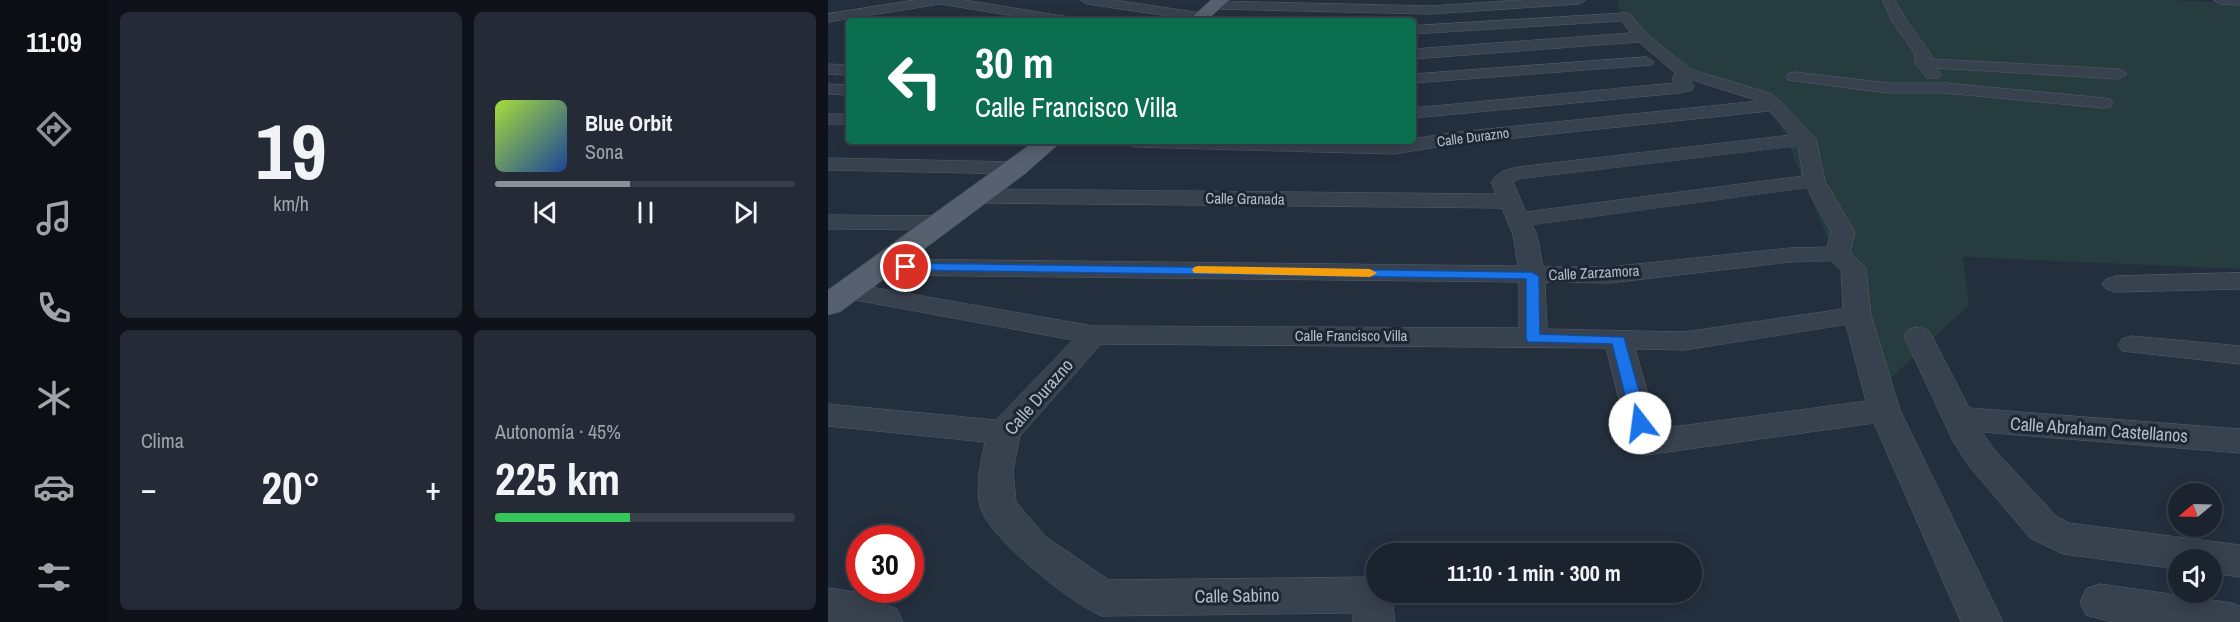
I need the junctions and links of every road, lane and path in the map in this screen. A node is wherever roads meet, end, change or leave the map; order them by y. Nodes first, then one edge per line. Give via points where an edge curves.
1 (940, 0) edge
2 (1087, 0) edge
3 (1580, 0) edge
4 (1889, 0) edge
5 (2220, 0) edge
6 (2240, 1) edge
7 (1218, 3) edge
8 (1431, 5) edge
9 (828, 8) edge
10 (855, 13) junction
11 (828, 18) edge
12 (882, 18) edge
13 (1051, 18) edge
14 (1193, 18) edge
15 (1200, 18) edge
16 (1419, 30) edge
17 (1644, 50) junction
18 (1416, 54) edge
19 (1923, 63) junction
20 (828, 69) edge
21 (846, 70) edge
22 (2119, 74) dead end
23 (1794, 77) dead end
24 (1682, 80) junction
25 (1416, 84) edge
26 (1945, 88) junction
27 (828, 89) edge
28 (846, 90) edge
29 (2104, 103) dead end
30 (1774, 105) junction
31 (1416, 113) edge
32 (828, 119) edge
33 (846, 119) edge
34 (1806, 139) junction
35 (1416, 142) edge
36 (1046, 144) edge
37 (828, 164) edge
38 (1017, 168) junction
39 (1814, 181) junction
40 (979, 196) junction
41 (1515, 211) junction
42 (828, 222) edge
43 (943, 223) junction
44 (1837, 254) junction
45 (882, 267) junction
46 (1532, 276) junction
47 (2240, 281) edge
48 (2115, 284) dead end
49 (833, 302) edge
50 (1857, 315) junction
51 (1093, 335) junction
52 (1918, 336) dead end
53 (1533, 339) junction
54 (1618, 340) junction
55 (2132, 345) dead end
56 (2240, 355) edge
57 (1884, 410) junction
58 (828, 415) edge
59 (1958, 419) junction
60 (1004, 432) junction
61 (2240, 441) edge
62 (2240, 561) edge
63 (1102, 598) joint
64 (2100, 602) dead end
65 (828, 606) edge
66 (1373, 608) edge
67 (882, 622) edge
68 (1982, 622) edge
69 (2232, 622) edge

1 - 10 street
1 - 13 street
2 - 14 street
3 - 8 street
4 - 19 street via 1923,54
5 - 6 street
7 - 8 street
7 - 15 main road
8 - 16 street
9 - 10 street
10 - 11 street
10 - 12 street
16 - 17 street via 1625,17
16 - 18 street
17 - 18 street
17 - 24 street
17 - 25 street
19 - 22 street
19 - 26 street
20 - 21 street
23 - 26 street via 1880,87
24 - 30 street via 1766,98
24 - 31 street
26 - 29 street
27 - 28 street
30 - 34 street
30 - 35 street, Calle Durazno
32 - 33 street
34 - 39 street
34 - 41 street via 1518,173 1502,182
36 - 38 main road
37 - 38 street
38 - 40 main road
39 - 41 street, Calle Granada
39 - 44 street via 1843,232
40 - 41 street, Calle Granada
40 - 43 main road
41 - 46 street via 1525,236
42 - 43 street
43 - 45 main road
44 - 46 street, Calle Zarzamora via 1790,255 1609,275
44 - 50 street via 1853,268
45 - 46 street, Calle Zarzamora
45 - 49 main road
46 - 53 street
47 - 48 street
49 - 51 street, Calle Francisco Villa via 965,310
50 - 54 street, Calle Francisco Villa via 1684,341
50 - 57 street
51 - 53 street, Calle Francisco Villa
51 - 60 street, Calle Durazno
52 - 59 street
53 - 54 street, Calle Francisco Villa
54 - 57 street via 1646,443
55 - 56 street
57 - 68 street
58 - 60 street
59 - 61 street, Calle Abraham Castellanos
59 - 62 street via 1981,457 2013,494 2043,527 2064,538
60 - 63 street, Calle Durazno via 996,471 998,507 1033,548
63 - 66 street, Calle Sabino
64 - 69 street
65 - 67 street via 856,610

